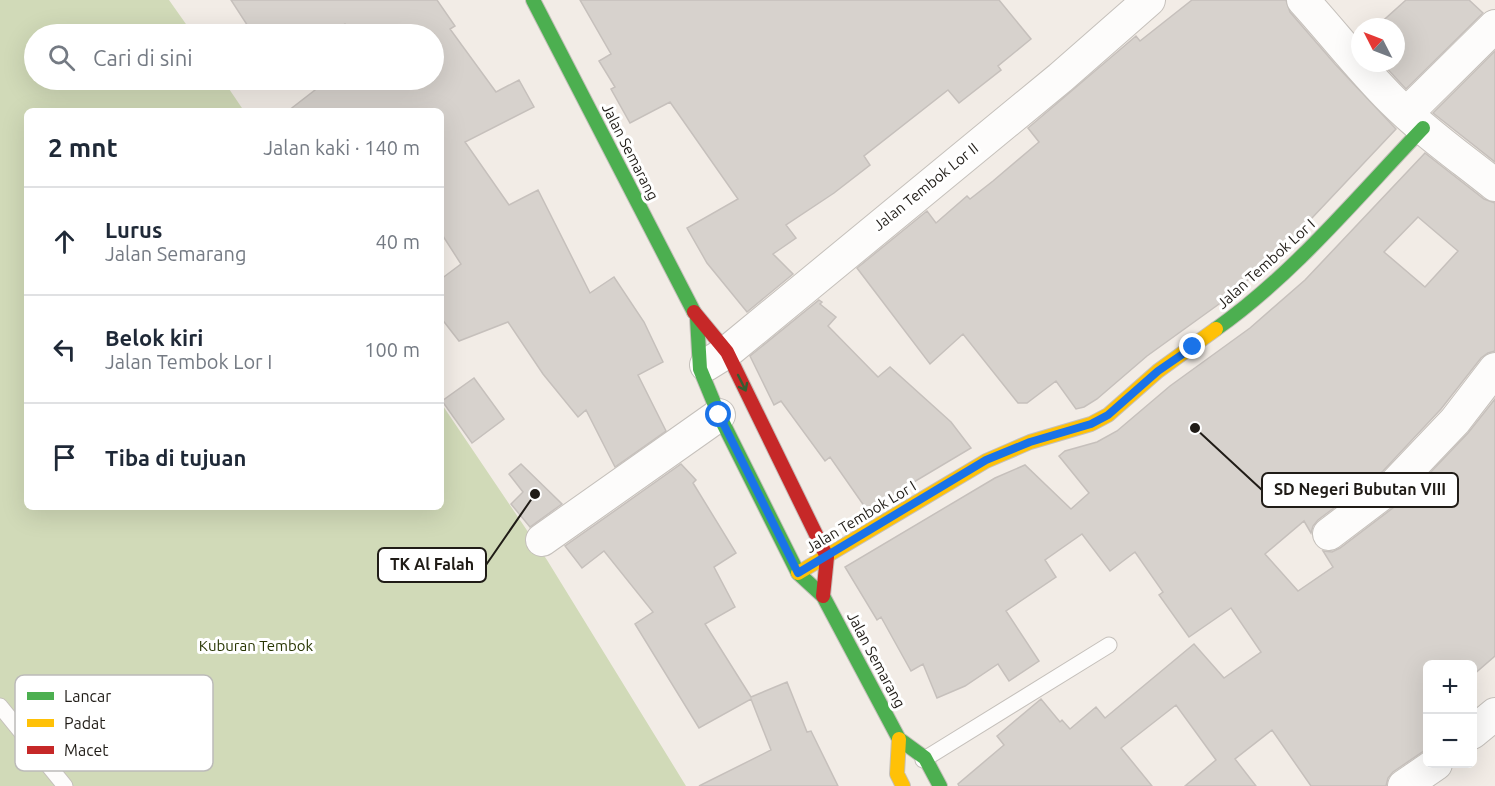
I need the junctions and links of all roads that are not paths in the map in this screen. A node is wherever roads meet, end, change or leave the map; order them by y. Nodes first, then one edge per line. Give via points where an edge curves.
1 (533, 0) edge
2 (1149, 0) edge
3 (1303, 0) edge
4 (1495, 26) edge
5 (1415, 121) junction
6 (1495, 184) edge
7 (697, 318) junction
8 (727, 352) junction
9 (700, 369) junction
10 (1495, 369) edge
11 (719, 415) junction
12 (1329, 534) dead end
13 (542, 540) dead end
14 (827, 557) junction
15 (798, 573) junction
16 (823, 596) junction
17 (1109, 645) dead end
18 (0, 706) edge
19 (1495, 714) edge
20 (15, 724) edge
21 (1477, 730) edge
22 (899, 739) junction
23 (925, 758) junction
24 (1430, 768) edge
25 (53, 771) edge
26 (900, 780) edge
27 (65, 786) edge
28 (940, 786) edge
29 (1404, 786) edge

1 - 7 street, Jalan Semarang
2 - 8 street, Jalan Tembok Lor II
3 - 5 street via 1360,66
4 - 5 street
5 - 6 street
5 - 14 street, Jalan Tembok Lor I via 1291,267 1238,314 1158,371 1108,415 986,460
7 - 8 street, Jalan Semarang
7 - 9 street, Jalan Semarang
8 - 9 street, Jalan Tembok Lor II
8 -> 14 street, Jalan Semarang
9 - 11 street, Jalan Semarang
10 - 12 street via 1455,421 1395,484
11 - 13 street
11 - 15 street, Jalan Semarang
14 - 15 street, Jalan Tembok Lor I
14 - 16 street
15 - 16 street, Jalan Semarang
16 - 22 street, Jalan Semarang
17 - 23 lane
18 - 20 lane
19 - 21 street
22 - 23 street, Jalan Semarang
22 - 26 street
23 - 26 lane
23 - 28 street, Jalan Semarang
24 - 29 street
25 - 27 lane

